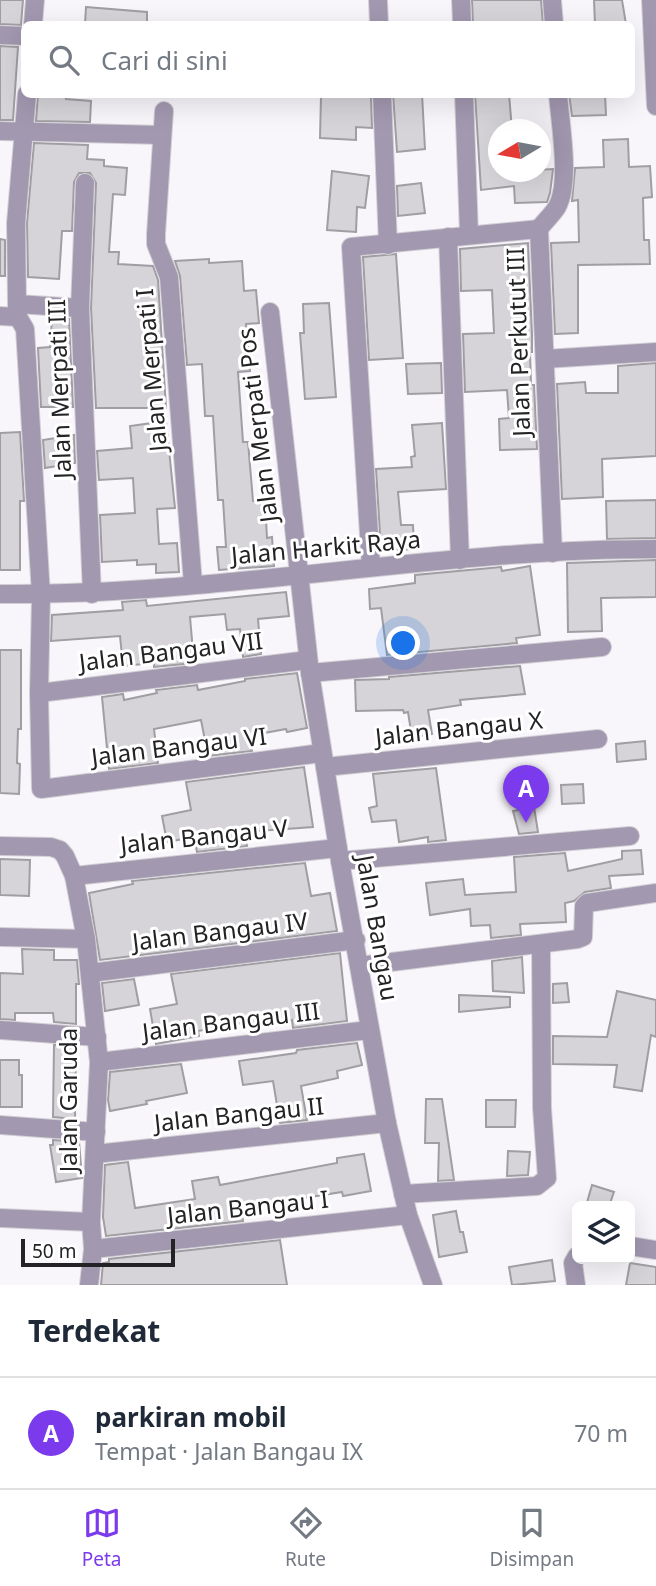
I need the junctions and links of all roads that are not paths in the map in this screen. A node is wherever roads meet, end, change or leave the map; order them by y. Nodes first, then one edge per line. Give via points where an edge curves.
1 (35, 0) edge
2 (378, 0) edge
3 (461, 0) edge
4 (552, 0) edge
5 (651, 0) edge
6 (33, 21) edge
7 (379, 21) edge
8 (461, 21) edge
9 (554, 21) edge
10 (0, 35) edge
11 (21, 36) edge
12 (26, 98) edge
13 (382, 98) edge
14 (464, 98) edge
15 (558, 98) edge
16 (656, 106) edge
17 (164, 111) dead end
18 (0, 131) edge
19 (22, 132) junction
20 (162, 135) junction
21 (85, 183) dead end
22 (8, 223) edge
23 (539, 229) junction
24 (469, 234) junction
25 (448, 237) junction
26 (388, 245) junction
27 (80, 308) junction
28 (12, 312) edge
29 (270, 312) dead end
30 (656, 352) edge
31 (545, 359) junction
32 (656, 549) edge
33 (552, 554) junction
34 (460, 560) junction
35 (370, 567) junction
36 (300, 575) junction
37 (193, 584) junction
38 (0, 594) edge
39 (92, 594) junction
40 (41, 595) junction
41 (602, 647) dead end
42 (309, 666) junction
43 (39, 693) junction
44 (598, 739) dead end
45 (324, 760) junction
46 (630, 836) dead end
47 (0, 846) edge
48 (339, 855) junction
49 (74, 876) junction
50 (656, 893) edge
51 (0, 937) edge
52 (86, 939) junction
53 (356, 940) junction
54 (541, 944) junction
55 (359, 966) junction
56 (90, 973) junction
57 (0, 1030) edge
58 (369, 1030) junction
59 (97, 1037) junction
60 (99, 1062) junction
61 (387, 1123) junction
62 (0, 1125) edge
63 (96, 1132) junction
64 (95, 1154) junction
65 (403, 1194) junction
66 (408, 1215) junction
67 (0, 1218) edge
68 (91, 1222) junction
69 (635, 1247) edge
70 (93, 1249) junction
71 (656, 1250) edge
72 (573, 1264) edge
73 (431, 1278) edge
74 (89, 1285) edge
75 (576, 1285) edge

1 - 6 street
2 - 7 street
3 - 8 street
4 - 9 street
5 - 16 street
10 - 11 street
12 - 19 street
13 - 26 street
14 - 24 street
15 - 23 street, Jalan Perkutut III via 562,193
17 - 20 street, Jalan Merpati I
18 - 19 street
19 - 20 street
19 - 22 street
20 - 37 street, Jalan Merpati I via 156,244 169,277
21 - 27 street, Jalan Merpati III
22 - 28 street
23 - 24 street
23 - 31 street, Jalan Perkutut III
24 - 25 street
25 - 26 street
25 - 34 street
26 - 35 street via 350,250
27 - 28 street
27 - 39 street, Jalan Merpati III
28 - 40 street via 25,329
29 - 36 street, Jalan Merpati Pos
30 - 31 street
31 - 33 street, Jalan Perkutut III
32 - 33 street, Jalan Harkit Raya
33 - 34 street, Jalan Harkit Raya
34 - 35 street, Jalan Harkit Raya
35 - 36 street, Jalan Harkit Raya
36 - 37 street, Jalan Harkit Raya
36 - 42 street, Jalan Bangau
37 - 39 street, Jalan Harkit Raya
38 - 40 street, Jalan Harkit Raya
39 - 40 street, Jalan Harkit Raya
40 - 43 street
41 - 42 street, Jalan Bangau VII
42 - 43 street, Jalan Bangau VII
42 - 45 street, Jalan Bangau
43 - 45 street, Jalan Bangau VI via 41,789
44 - 45 street, Jalan Bangau X
45 - 48 street, Jalan Bangau
46 - 48 street, Jalan Bangau V
47 - 49 street via 60,850
48 - 49 street, Jalan Bangau V
48 - 53 street, Jalan Bangau
49 - 52 street, Jalan Garuda
50 - 54 street via 587,902 583,937
51 - 52 street
52 - 56 street, Jalan Garuda
53 - 55 street, Jalan Bangau
53 - 56 street, Jalan Bangau IV
54 - 55 street
54 - 65 street via 547,1178 537,1186
55 - 58 street, Jalan Bangau
56 - 59 street, Jalan Garuda
57 - 59 street
58 - 60 street, Jalan Bangau III
58 - 61 street, Jalan Bangau
59 - 60 street, Jalan Garuda
60 - 63 street, Jalan Garuda
61 - 64 street, Jalan Bangau II
61 - 65 street, Jalan Bangau
62 - 63 street
63 - 64 street, Jalan Garuda
64 - 68 street, Jalan Garuda
65 - 66 street, Jalan Bangau
66 - 70 street, Jalan Bangau I
66 - 73 street, Jalan Bangau
67 - 68 street
68 - 70 street, Jalan Garuda
69 - 71 street
70 - 74 street, Jalan Garuda
72 - 75 street

